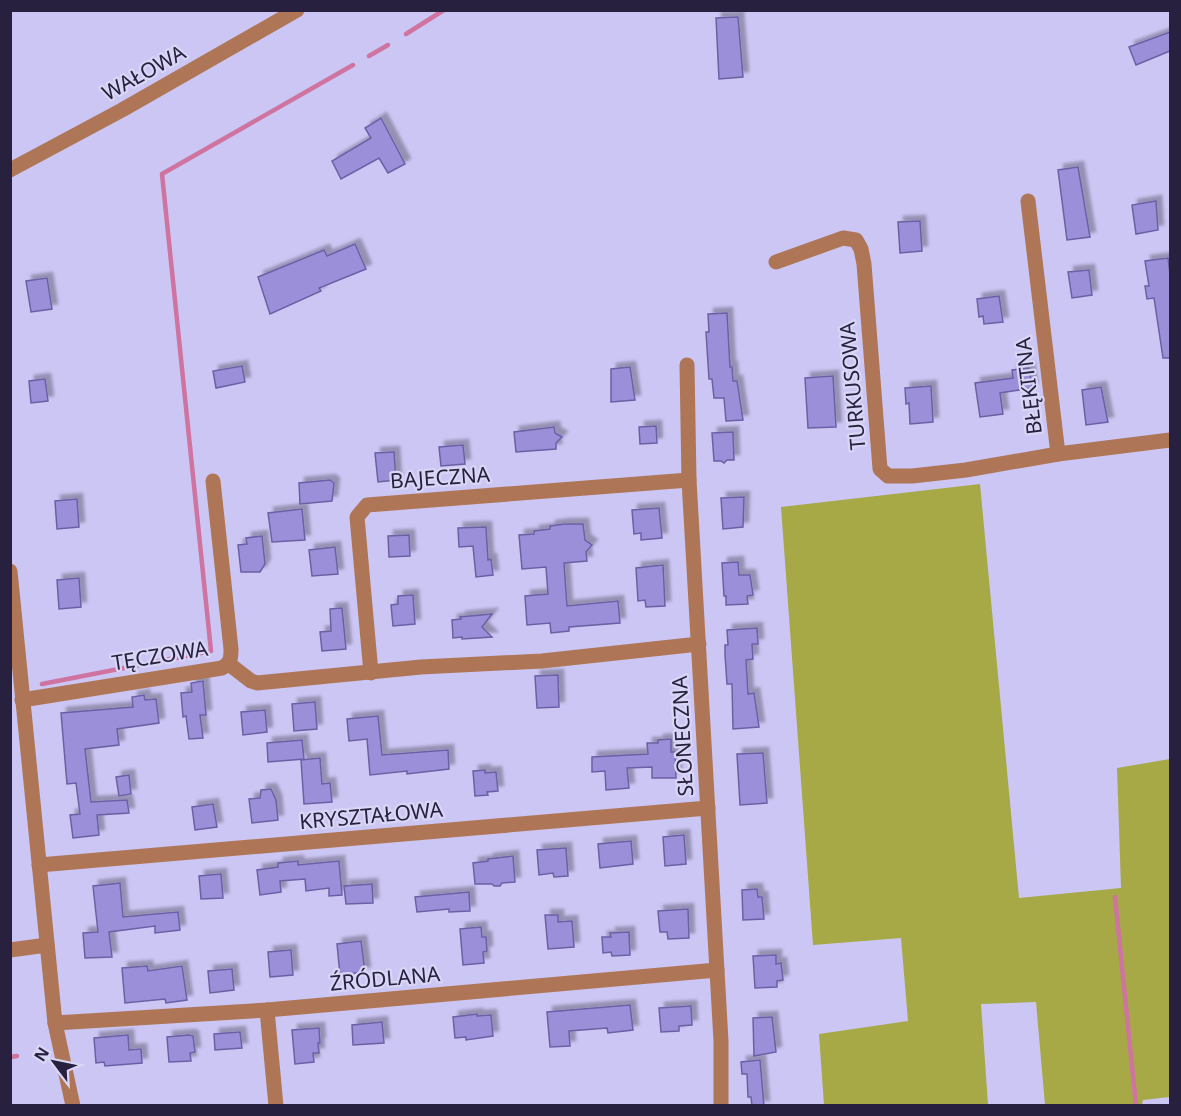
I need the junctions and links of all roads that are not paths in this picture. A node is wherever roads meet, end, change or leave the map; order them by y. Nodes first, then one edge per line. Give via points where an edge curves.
1 (297, 10) edge
2 (10, 170) edge
3 (1028, 201) dead end
4 (776, 262) dead end
5 (687, 365) dead end
6 (1170, 440) edge
7 (1058, 454) junction
8 (688, 480) junction
9 (213, 481) dead end
10 (10, 571) edge
11 (699, 644) junction
12 (229, 664) junction
13 (371, 673) junction
14 (18, 707) edge
15 (708, 807) junction
16 (39, 866) junction
17 (47, 945) junction
18 (10, 950) edge
19 (717, 970) junction
20 (267, 1010) junction
21 (55, 1023) junction
22 (73, 1106) edge
23 (276, 1106) edge
24 (721, 1106) edge

1 - 2 street, WAŁOWA
3 - 7 street, BŁĘKITNA
4 - 7 street, TURKUSOWA via 843,238 856,240 861,249 880,470 888,476 966,470
5 - 8 street, SŁONECZNA
6 - 7 street, BŁĘKITNA
8 - 11 street, SŁONECZNA
8 - 13 street, BAJECZNA via 367,505 357,517
9 - 12 street, TĘCZOWA via 231,649
10 - 14 street
11 - 13 street via 542,661
11 - 15 street, SŁONECZNA
12 - 13 street via 257,683
12 - 14 street, TĘCZOWA
14 - 16 street
15 - 16 street, KRYSZTAŁOWA
15 - 19 street, SŁONECZNA
16 - 17 street
17 - 18 street
17 - 21 street
19 - 20 street, ŹRÓDLANA
19 - 24 street, SŁONECZNA
20 - 21 street, ŹRÓDLANA
20 - 23 street
21 - 22 street

